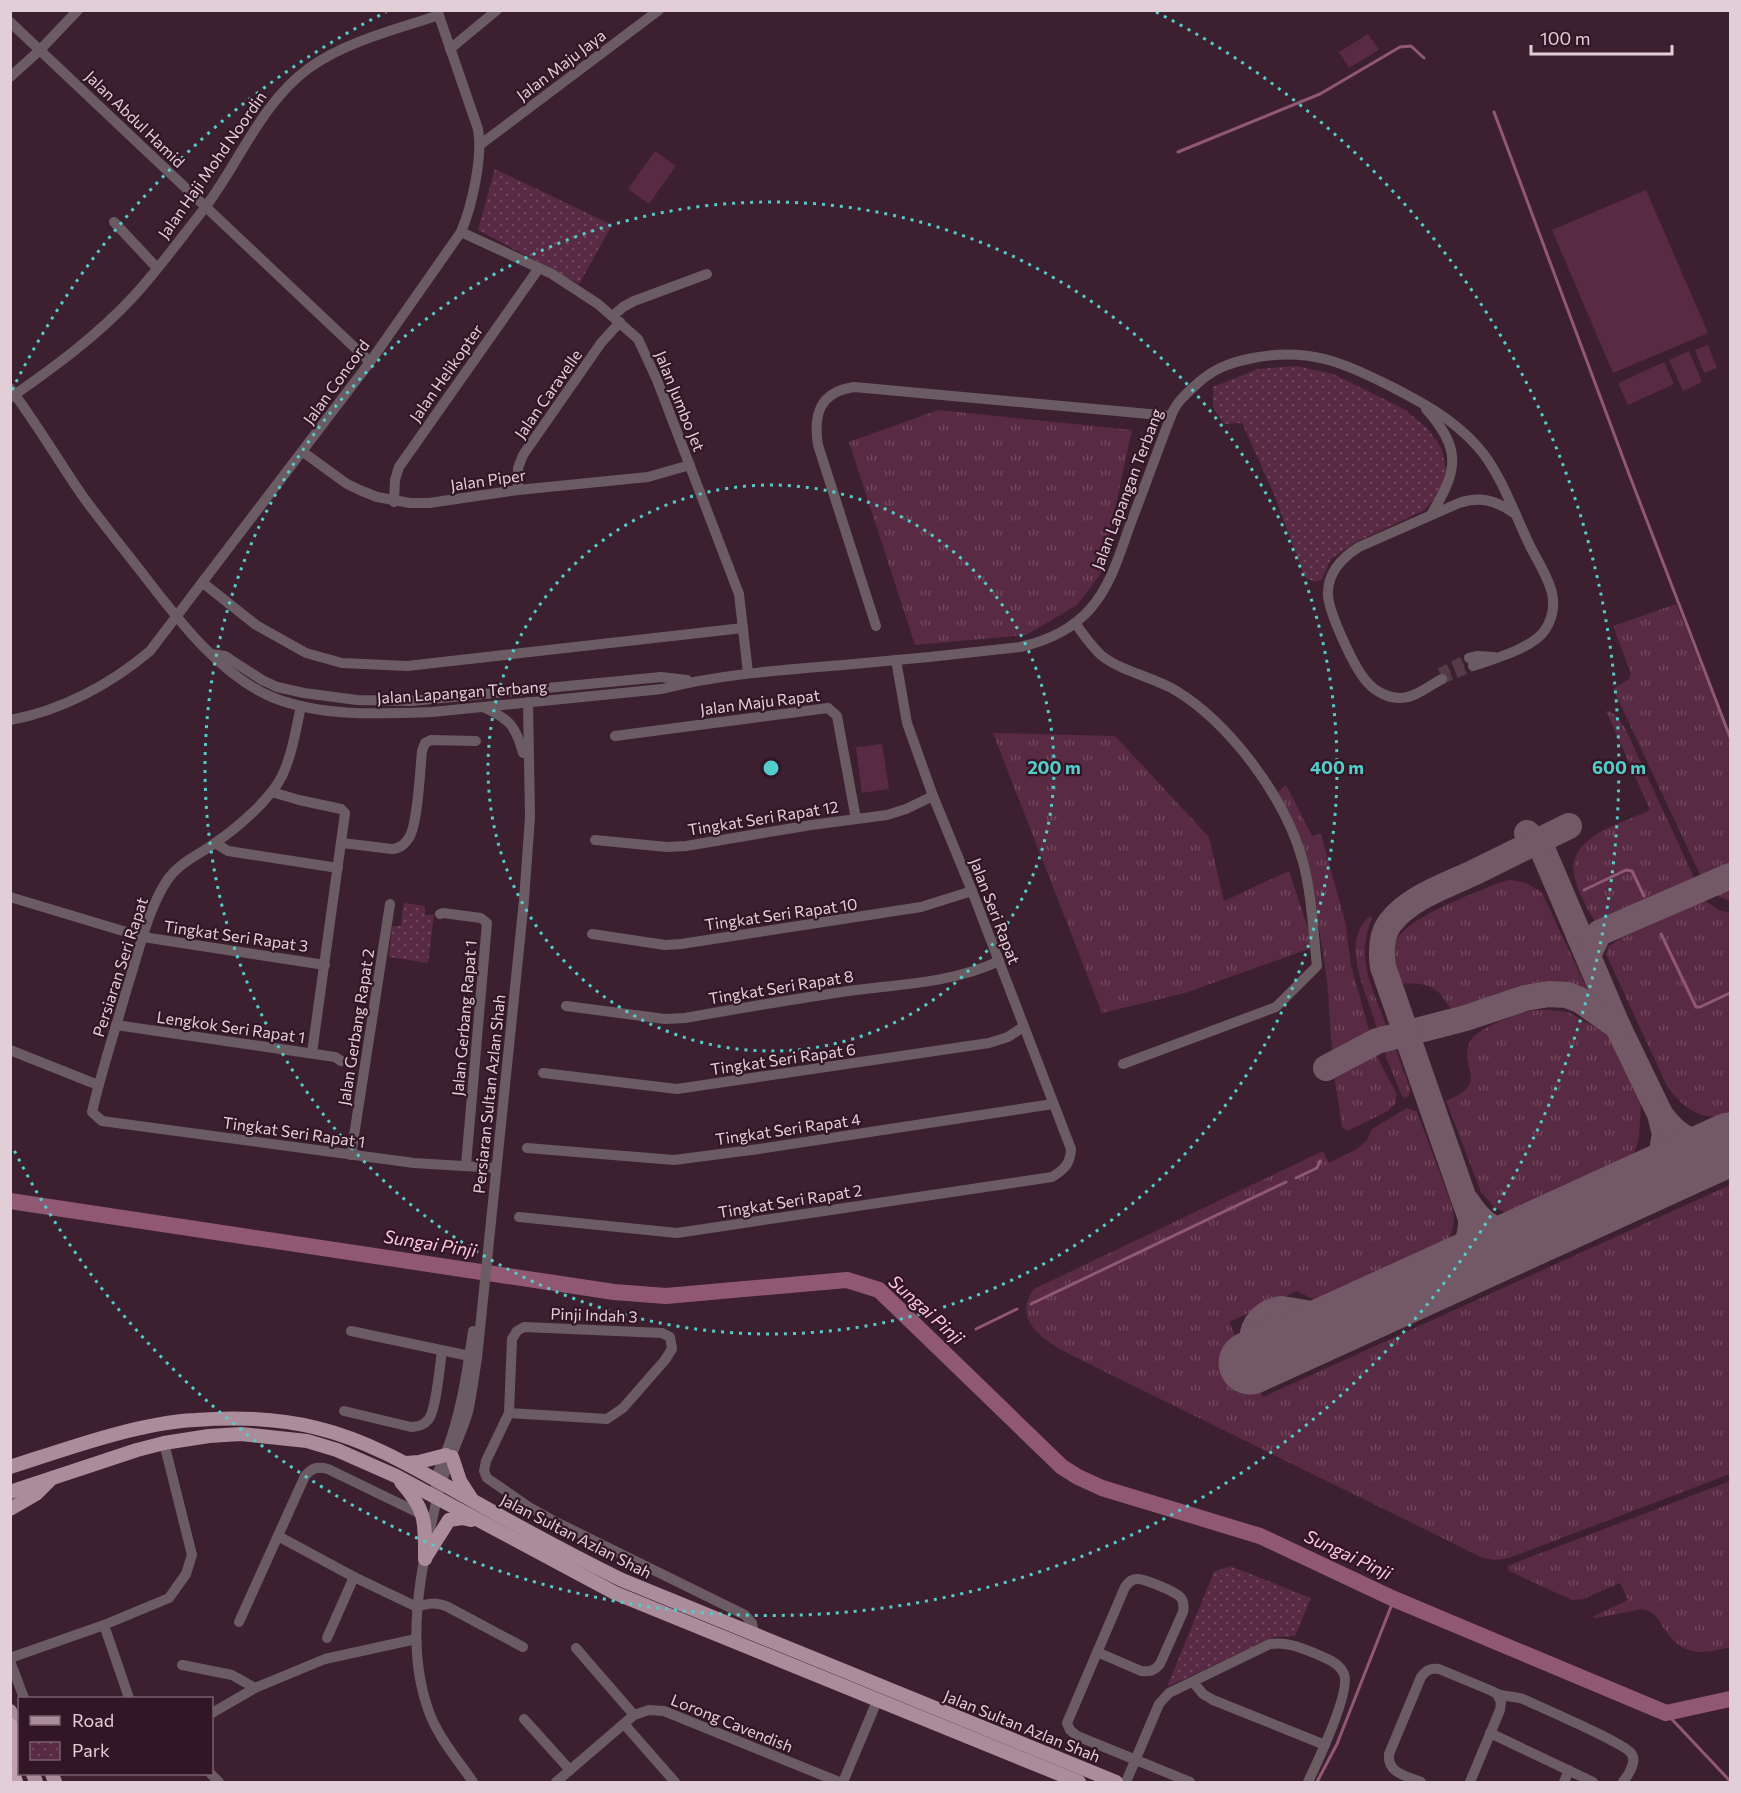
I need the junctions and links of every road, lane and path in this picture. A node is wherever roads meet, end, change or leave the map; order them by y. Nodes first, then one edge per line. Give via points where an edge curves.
1 (78, 10) edge
2 (497, 10) edge
3 (659, 10) edge
4 (438, 13) edge
5 (10, 22) edge
6 (450, 49) junction
7 (40, 50) junction
8 (10, 77) edge
9 (481, 144) junction
10 (205, 207) junction
11 (114, 222) dead end
12 (462, 232) junction
13 (157, 268) junction
14 (539, 268) junction
15 (707, 274) dead end
16 (616, 319) junction
17 (370, 362) junction
18 (12, 394) edge
19 (1418, 400) junction
20 (1171, 416) junction
21 (303, 452) junction
22 (690, 465) junction
23 (518, 490) junction
24 (394, 502) junction
25 (1432, 513) junction
26 (1514, 513) junction
27 (203, 584) junction
28 (177, 618) junction
29 (1075, 623) junction
30 (876, 626) dead end
31 (743, 628) junction
32 (212, 654) junction
33 (896, 660) junction
34 (1471, 662) tunnel mouth
35 (748, 673) junction
36 (1438, 679) tunnel mouth
37 (623, 681) junction
38 (693, 681) junction
39 (277, 687) junction
40 (326, 696) junction
41 (447, 698) junction
42 (562, 699) junction
43 (525, 701) junction
44 (302, 706) junction
45 (484, 707) junction
46 (11, 719) edge
47 (528, 732) junction
48 (615, 736) dead end
49 (476, 741) dead end
50 (524, 753) junction
51 (272, 792) junction
52 (933, 796) junction
53 (856, 819) junction
54 (595, 840) dead end
55 (215, 843) junction
56 (342, 843) junction
57 (338, 868) junction
58 (972, 891) junction
59 (10, 897) edge
60 (390, 904) dead end
61 (440, 914) dead end
62 (592, 934) dead end
63 (143, 938) junction
64 (999, 962) junction
65 (325, 965) junction
66 (566, 1006) dead end
67 (116, 1025) junction
68 (1023, 1027) junction
69 (10, 1050) edge
70 (312, 1053) junction
71 (341, 1061) dead end
72 (1123, 1064) dead end
73 (543, 1073) dead end
74 (98, 1085) junction
75 (1053, 1104) junction
76 (92, 1112) joint
77 (527, 1148) dead end
78 (351, 1155) junction
79 (466, 1166) junction
80 (494, 1167) junction
81 (1064, 1170) joint
82 (519, 1218) dead end
83 (351, 1331) dead end
84 (442, 1351) junction
85 (473, 1357) junction
86 (344, 1411) dead end
87 (509, 1413) junction
88 (164, 1443) junction
89 (449, 1456) junction
90 (406, 1463) junction
91 (10, 1467) edge
92 (396, 1476) junction
93 (51, 1479) junction
94 (439, 1481) junction
95 (10, 1492) edge
96 (438, 1497) junction
97 (474, 1502) junction
98 (10, 1509) edge
99 (423, 1515) junction
100 (482, 1522) junction
101 (278, 1536) junction
102 (424, 1559) junction
103 (354, 1576) junction
104 (417, 1607) junction
105 (239, 1622) dead end
106 (104, 1625) junction
107 (753, 1634) junction
108 (327, 1638) dead end
109 (416, 1639) junction
110 (523, 1647) dead end
111 (576, 1647) dead end
112 (1097, 1652) junction
113 (10, 1660) edge
114 (182, 1665) dead end
115 (1194, 1682) junction
116 (255, 1688) junction
117 (1498, 1696) junction
118 (24, 1697) edge
119 (129, 1697) edge
120 (877, 1701) junction
121 (10, 1711) edge
122 (213, 1712) edge
123 (634, 1715) junction
124 (524, 1719) dead end
125 (624, 1724) junction
126 (10, 1726) edge
127 (18, 1727) edge
128 (1490, 1733) junction
129 (1325, 1745) junction
130 (18, 1752) edge
131 (1136, 1760) junction
132 (10, 1768) edge
133 (1569, 1770) junction
134 (563, 1778) edge
135 (1059, 1779) edge
136 (15, 1782) edge
137 (473, 1782) edge
138 (675, 1782) edge
139 (841, 1782) edge
140 (1079, 1782) edge
141 (1116, 1782) edge
142 (1126, 1782) edge
143 (1191, 1782) edge
144 (1308, 1782) edge
145 (1421, 1782) edge
146 (1470, 1782) edge
147 (1564, 1782) edge
148 (1593, 1782) edge
149 (1623, 1782) edge

1 - 7 street
2 - 6 street
3 - 9 street, Jalan Maju Jaya
4 - 6 street
4 - 10 street, Jalan Haji Mohd Noordin via 345,47 309,69 280,94
5 - 7 street, Jalan Abdul Hamid
6 - 9 street
7 - 8 street
7 - 10 street, Jalan Abdul Hamid
9 - 12 street, Jalan Concord
10 - 13 street, Jalan Haji Mohd Noordin
10 - 17 street, Jalan Abdul Hamid
11 - 13 street
12 - 14 street, Jalan Jumbo Jet
12 - 17 street, Jalan Concord
13 - 18 street, Jalan Haji Mohd Noordin via 101,328
14 - 16 street, Jalan Jumbo Jet
14 - 24 street, Jalan Helikopter via 399,467
15 - 16 street, Jalan Caravelle via 623,306
16 - 22 street, Jalan Jumbo Jet via 638,339
16 - 23 street, Jalan Caravelle via 524,455 518,468
17 - 21 street, Jalan Concord
18 - 28 street, Jalan Lapangan Terbang via 84,498
19 - 20 street, Jalan Lapangan Terbang via 1323,357 1283,353 1221,367 1178,402
19 - 25 street, Jalan Lapangan Terbang via 1441,425 1453,460 1448,487
19 - 26 street, Jalan Lapangan Terbang via 1459,428 1491,462
20 - 29 street, Jalan Lapangan Terbang via 1112,573 1092,607
20 - 30 street via 855,387 827,398 818,412 818,445
21 - 24 street, Jalan Piper via 347,484
21 - 27 street, Jalan Concord
22 - 23 street, Jalan Piper via 648,477
22 - 31 street, Jalan Jumbo Jet via 739,594
23 - 24 street, Jalan Piper via 429,503
25 - 26 street via 1478,499 1494,502
25 - 36 street via 1346,555 1328,590 1330,611 1371,686 1388,696 1410,697
26 - 34 street, Jalan Lapangan Terbang via 1549,580 1555,604 1552,617 1539,638 1497,657
27 - 28 street, Jalan Concord
27 - 31 street via 256,624 306,654 342,663 407,666
28 - 32 street, Jalan Lapangan Terbang
28 - 46 street, Jalan Concord via 129,669 78,697
29 - 33 street, Jalan Lapangan Terbang via 1037,644
29 - 72 street via 1102,656 1200,706 1250,761 1287,820 1310,894 1317,966 1276,1007
31 - 35 street, Jalan Jumbo Jet
32 - 39 street, Jalan Lapangan Terbang via 225,656
32 - 44 street, Jalan Lapangan Terbang via 254,688
33 - 35 street, Jalan Lapangan Terbang
33 - 52 street, Jalan Seri Rapat via 907,723
35 - 38 street, Jalan Lapangan Terbang
37 - 38 street, Jalan Lapangan Terbang via 661,677
37 - 41 street, Jalan Lapangan Terbang
37 - 43 street via 541,692
38 - 42 street, Jalan Lapangan Terbang via 662,689
39 - 40 street, Jalan Lapangan Terbang
39 - 44 street via 293,695
40 - 41 street, Jalan Lapangan Terbang via 411,701
40 - 44 street
41 - 43 street
42 - 43 street, Jalan Lapangan Terbang
42 - 47 street via 535,710
43 - 45 street, Jalan Lapangan Terbang
43 - 47 street, Persiaran Sultan Azlan Shah
43 - 50 street, Persiaran Sultan Azlan Shah
44 - 45 street, Jalan Lapangan Terbang via 354,714
44 - 51 street, Persiaran Seri Rapat via 282,775
45 - 50 street via 507,719 517,732
47 - 80 street, Persiaran Sultan Azlan Shah via 530,817 524,900
48 - 53 street, Jalan Maju Rapat via 828,708 837,716
49 - 56 street via 426,743 413,829 404,845 392,849
50 - 80 street, Persiaran Sultan Azlan Shah via 525,816
51 - 55 street, Persiaran Seri Rapat
51 - 56 street via 341,809 346,818
52 - 53 street, Tingkat Seri Rapat 12 via 887,815
52 - 58 street, Jalan Seri Rapat
53 - 54 street, Tingkat Seri Rapat 12 via 676,848
55 - 57 street via 228,851
55 - 63 street, Persiaran Seri Rapat via 174,871
56 - 57 street
57 - 65 street
58 - 62 street, Tingkat Seri Rapat 10 via 910,909 681,944
58 - 64 street, Jalan Seri Rapat
59 - 63 street, Tingkat Seri Rapat 3
60 - 78 street, Jalan Gerbang Rapat 2
61 - 79 street, Jalan Gerbang Rapat 1 via 481,918 487,923
63 - 65 street, Tingkat Seri Rapat 3
63 - 67 street, Persiaran Seri Rapat
64 - 66 street, Tingkat Seri Rapat 8 via 953,977 685,1018 665,1019
64 - 68 street, Jalan Seri Rapat
65 - 70 street
67 - 70 street, Lengkok Seri Rapat 1
67 - 74 street, Persiaran Seri Rapat
68 - 73 street, Tingkat Seri Rapat 6 via 989,1043 677,1089
68 - 75 street, Jalan Seri Rapat
69 - 74 street
70 - 71 street, Lengkok Seri Rapat 1
74 - 76 street, Persiaran Seri Rapat
75 - 77 street, Tingkat Seri Rapat 4 via 674,1160
75 - 81 street, Jalan Seri Rapat via 1071,1149
76 - 78 street, Tingkat Seri Rapat 1 via 102,1121
78 - 79 street, Tingkat Seri Rapat 1
79 - 80 street, Tingkat Seri Rapat 1
80 - 85 street, Persiaran Sultan Azlan Shah
81 - 82 street, Tingkat Seri Rapat 2 via 1052,1177 677,1233
83 - 84 street
84 - 85 street
84 - 86 street via 433,1410 421,1426
85 - 89 street, Persiaran Sultan Azlan Shah
87 - 87 street, Pinji Indah 3 via 512,1339 524,1327 662,1333 670,1337 672,1348 665,1360 623,1408 607,1419
87 - 107 street via 486,1461 487,1478 556,1522 745,1615 752,1623
88 - 92 main road, Jalan Sultan Azlan Shah via 241,1434 307,1441
88 - 93 main road, Jalan Sultan Azlan Shah
88 - 106 street via 192,1554 186,1574 169,1598
89 - 90 main road
89 - 94 street, Persiaran Sultan Azlan Shah
89 - 97 main road
90 - 91 main road, Jalan Sultan Azlan Shah via 317,1428 236,1419 146,1427
90 - 94 main road, Jalan Sultan Azlan Shah
92 - 96 main road, Jalan Sultan Azlan Shah
92 - 99 main road
93 - 95 main road, Jalan Sultan Azlan Shah
93 - 98 main road via 36,1494
94 - 96 street, Persiaran Sultan Azlan Shah
94 - 97 main road, Jalan Sultan Azlan Shah
96 - 100 main road, Jalan Sultan Azlan Shah
96 - 102 street, Persiaran Sultan Azlan Shah
97 - 107 main road, Jalan Sultan Azlan Shah via 622,1580
99 - 101 street via 319,1467 305,1476
99 - 102 main road
100 - 102 main road via 449,1520
100 - 120 main road, Jalan Sultan Azlan Shah via 615,1593
101 - 103 street
101 - 105 street
102 - 104 street, Persiaran Sultan Azlan Shah
103 - 104 street
103 - 108 street
104 - 109 street, Persiaran Sultan Azlan Shah
104 - 110 street via 439,1603
106 - 113 street
106 - 119 street
107 - 141 main road, Jalan Sultan Azlan Shah
109 - 116 street via 325,1659
109 - 137 street, Persiaran Sultan Azlan Shah via 419,1679 428,1710
111 - 123 street
112 - 112 street via 1130,1581 1144,1580 1181,1598 1183,1612 1155,1669 1141,1671
112 - 131 street via 1067,1723 1077,1736
113 - 118 street
114 - 116 street via 232,1675
115 - 129 street via 1213,1700
115 - 129 street via 1270,1644 1295,1646 1331,1660 1340,1667 1346,1683
115 - 131 street via 1169,1693 1159,1704
116 - 122 street
117 - 128 street via 1500,1710
117 - 145 street via 1439,1669 1425,1671 1388,1761 1397,1773
117 - 149 street via 1521,1699 1631,1753 1634,1760
120 - 135 main road, Jalan Sultan Azlan Shah
120 - 139 street
121 - 127 main road
123 - 125 street
123 - 139 street, Lorong Cavendish via 664,1711
124 - 134 street
125 - 134 street
125 - 138 street
126 - 130 highway
128 - 133 street
128 - 146 street
129 - 144 street
131 - 142 street
131 - 143 street
132 - 136 highway
133 - 147 street
133 - 148 street
135 - 140 main road, Jalan Sultan Azlan Shah

